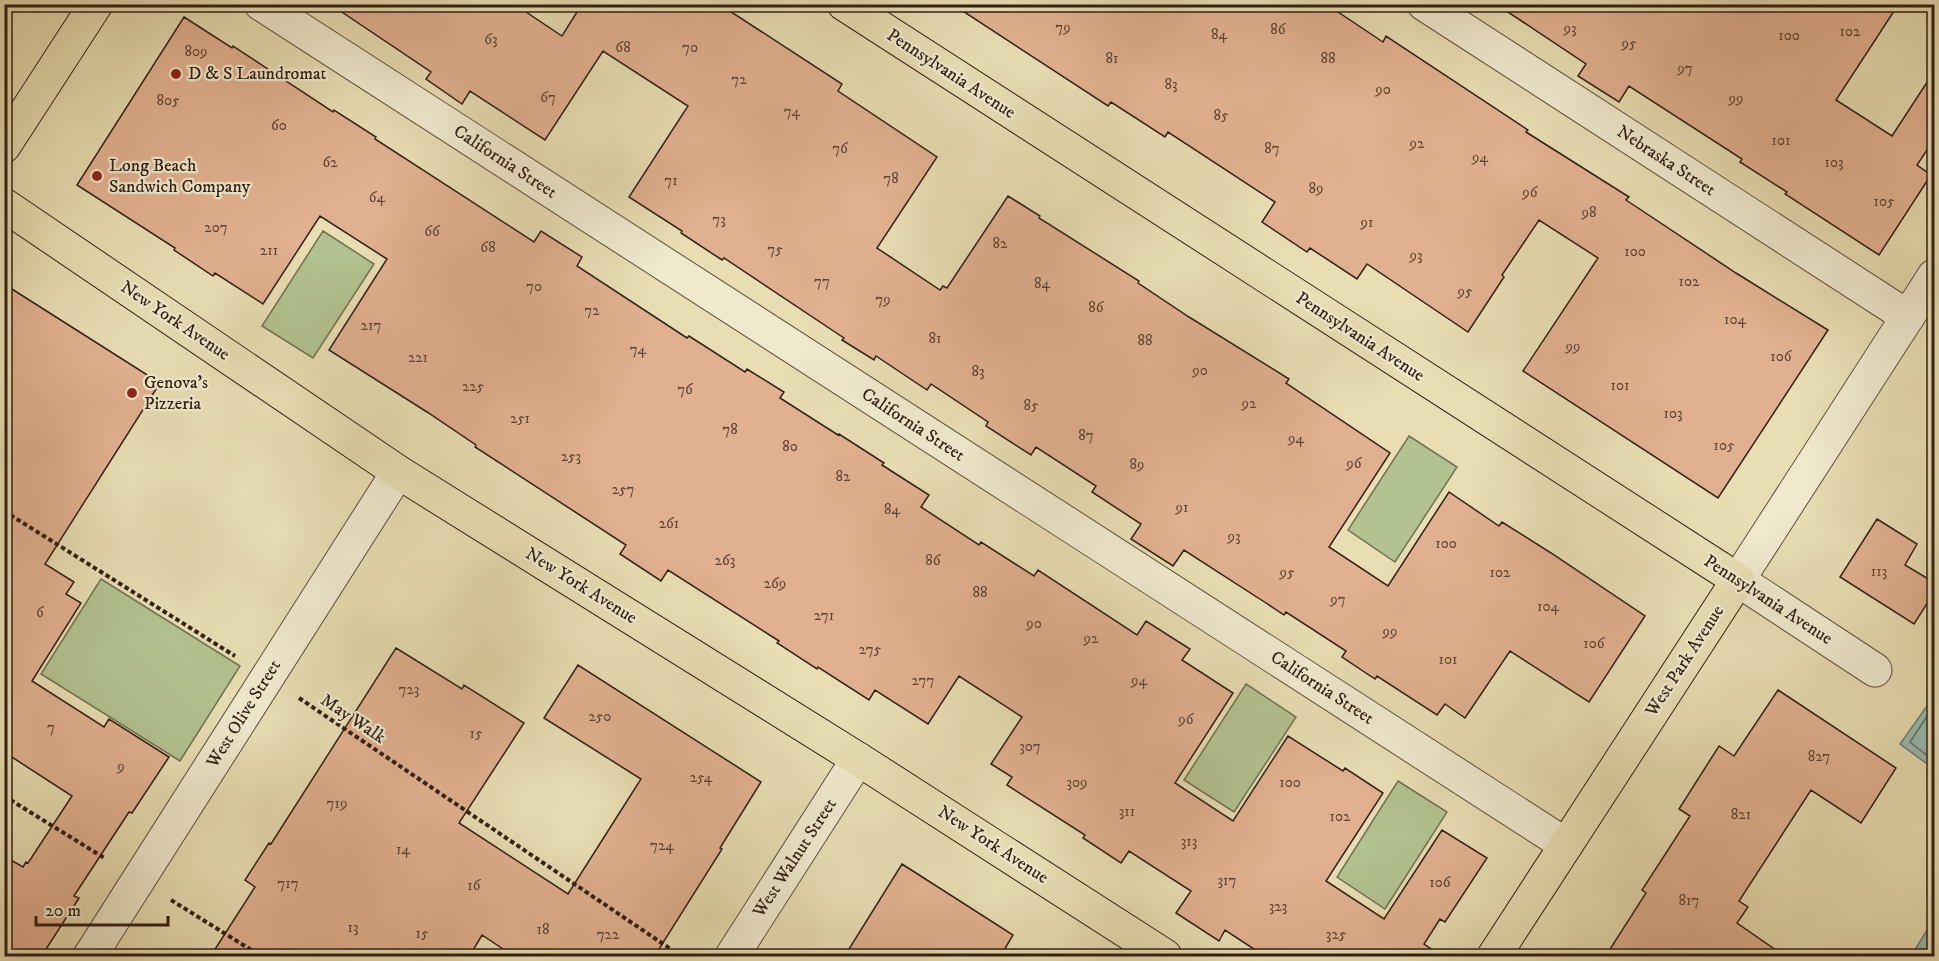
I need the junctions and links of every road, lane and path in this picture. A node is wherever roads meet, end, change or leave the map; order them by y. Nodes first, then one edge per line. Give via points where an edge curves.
1 (96, 4) edge
2 (261, 4) edge
3 (844, 4) edge
4 (1424, 4) edge
5 (4, 146) edge
6 (4, 205) edge
7 (1935, 276) edge
8 (1908, 317) junction
9 (398, 472) junction
10 (4, 512) edge
11 (1738, 580) junction
12 (1875, 670) dead end
13 (268, 677) junction
14 (858, 759) junction
15 (1566, 845) junction
16 (90, 957) edge
17 (681, 957) edge
18 (732, 957) edge
19 (1166, 957) edge
20 (1494, 957) edge

1 - 5 highway
2 - 15 street, California Street
3 - 11 highway, Pennsylvania Avenue
4 - 8 street, Nebraska Street
6 - 9 highway, New York Avenue
7 - 8 street, West Park Avenue
8 - 11 street, West Park Avenue
9 - 13 street, West Olive Street
9 - 14 highway, New York Avenue
10 - 13 path, May Walk
11 - 12 street, Pennsylvania Avenue
11 - 15 highway, West Park Avenue
13 - 16 street, West Olive Street
13 - 17 path, May Walk
14 - 18 street, West Walnut Street
14 - 19 highway, New York Avenue
15 - 20 highway, West Park Avenue

